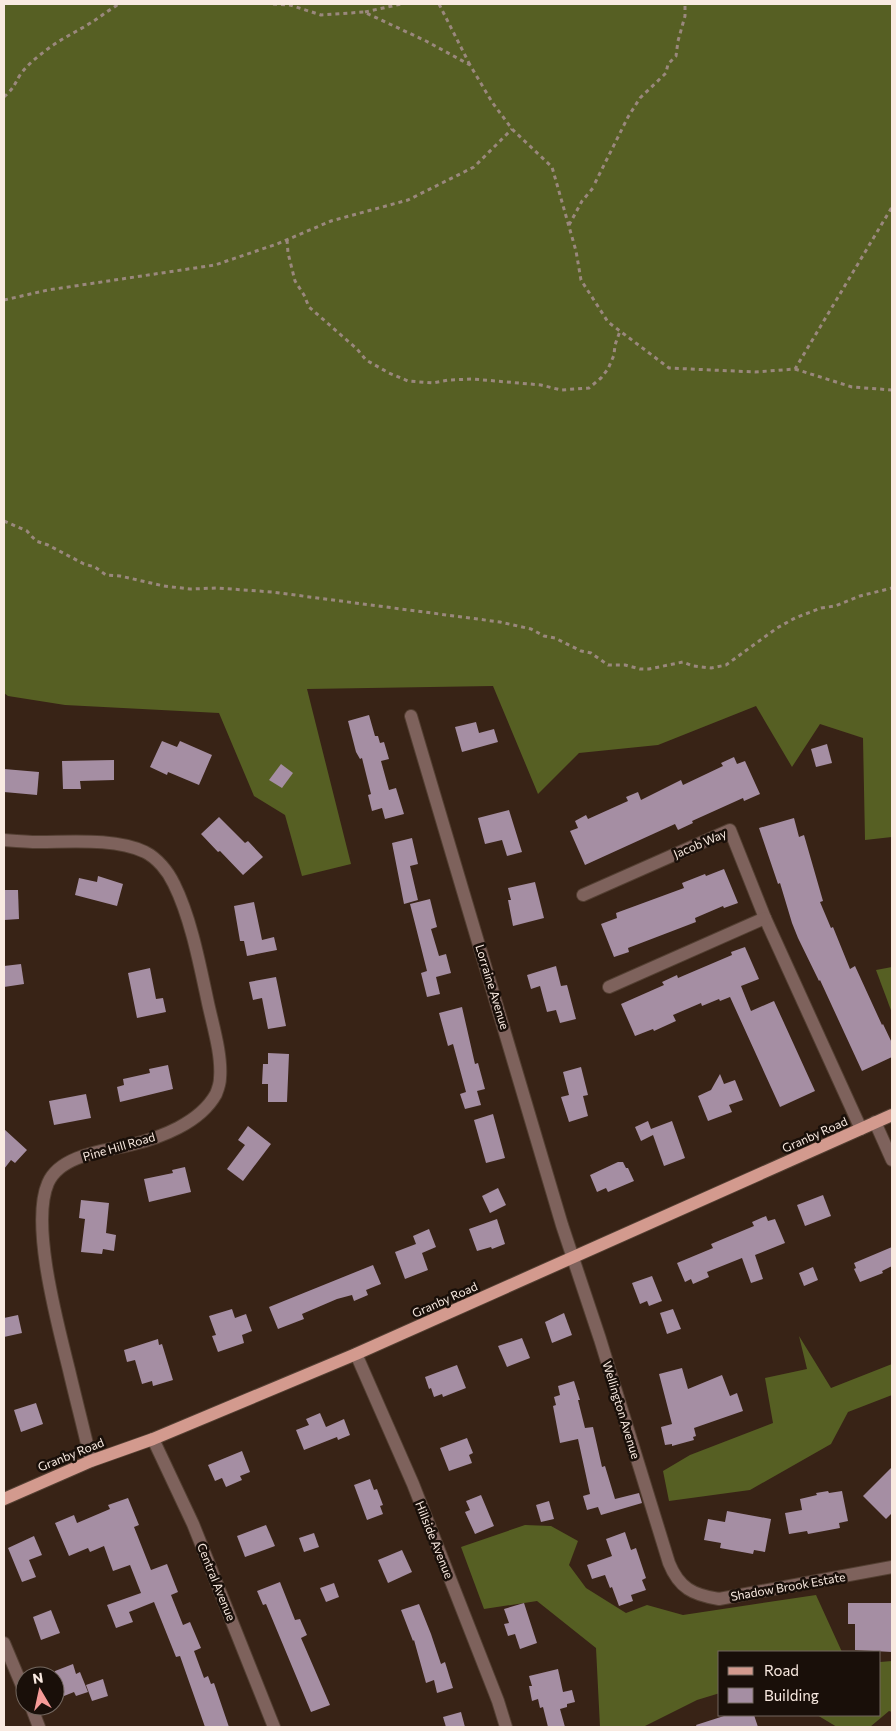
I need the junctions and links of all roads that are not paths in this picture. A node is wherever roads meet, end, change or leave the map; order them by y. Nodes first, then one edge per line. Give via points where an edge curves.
1 (412, 716) dead end
2 (4, 840) edge
3 (583, 895) dead end
4 (765, 918) junction
5 (609, 987) dead end
6 (892, 1115) edge
7 (875, 1122) junction
8 (861, 1129) junction
9 (892, 1160) edge
10 (573, 1257) junction
11 (356, 1354) junction
12 (153, 1439) junction
13 (92, 1461) junction
14 (4, 1499) edge
15 (669, 1563) joint
16 (892, 1567) edge
17 (4, 1643) edge
18 (15, 1669) edge
19 (274, 1727) edge
20 (506, 1727) edge

1 - 10 street, Lorraine Avenue
2 - 13 street, Pine Hill Road via 78,841 132,847 146,852 162,866 175,884 188,920 215,1033 220,1076 218,1089 200,1114 157,1136 82,1157 62,1166 53,1173 46,1188 42,1219 47,1272
3 - 4 street, Jacob Way via 730,830
4 - 5 street
4 - 8 street, Jacob Way
6 - 7 main road, Granby Road
7 - 8 main road, Granby Road
7 - 9 street
8 - 10 main road, Granby Road
10 - 11 main road, Granby Road
10 - 15 street, Wellington Avenue
11 - 12 main road, Granby Road
11 - 20 street, Hillside Avenue via 412,1484
12 - 13 main road, Granby Road
12 - 19 street, Central Avenue via 193,1524
13 - 14 main road, Granby Road
15 - 16 street, Shadow Brook Estate via 677,1580 687,1589 718,1599
17 - 18 street

